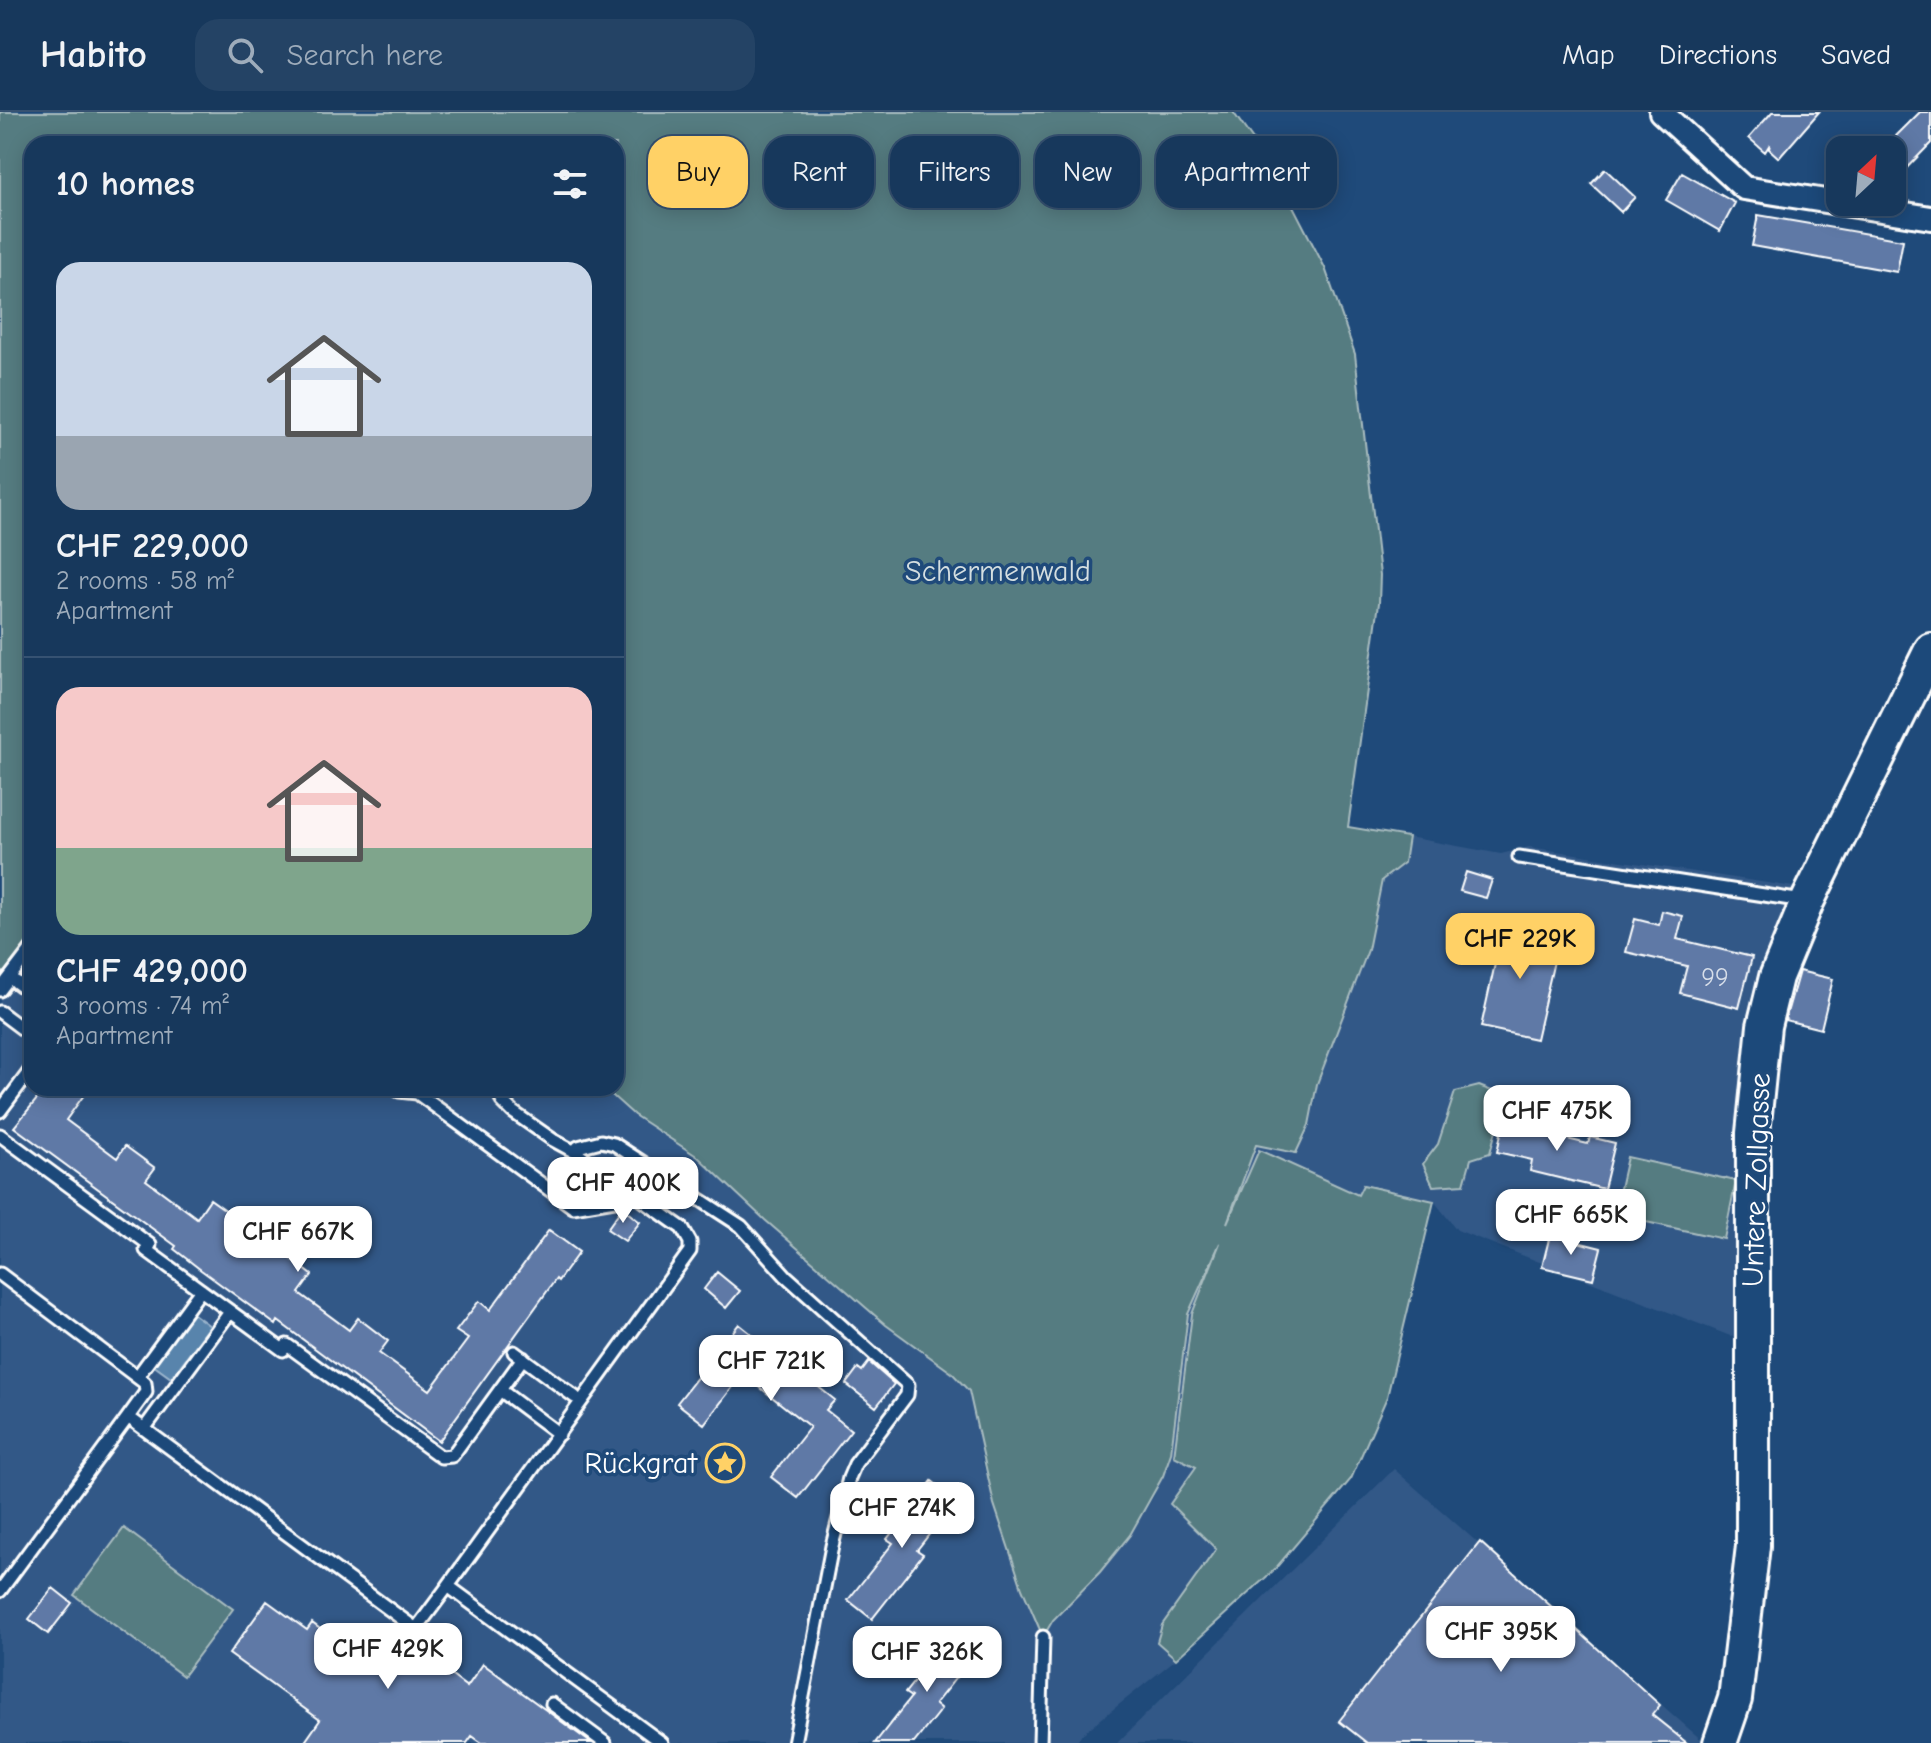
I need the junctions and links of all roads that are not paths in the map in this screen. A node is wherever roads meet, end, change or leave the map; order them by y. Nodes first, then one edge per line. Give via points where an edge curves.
1 (1661, 112) edge
2 (1931, 218) edge
3 (1931, 650) edge
4 (1519, 857) dead end
5 (1807, 902) junction
6 (24, 958) edge
7 (16, 982) dead end
8 (24, 988) edge
9 (0, 990) edge
10 (0, 1012) edge
11 (24, 1030) edge
12 (24, 1079) edge
13 (421, 1096) edge
14 (500, 1096) edge
15 (0, 1111) edge
16 (0, 1135) edge
17 (575, 1152) junction
18 (631, 1191) junction
19 (0, 1274) edge
20 (201, 1290) junction
21 (230, 1312) junction
22 (137, 1377) junction
23 (500, 1390) junction
24 (575, 1397) dead end
25 (128, 1417) junction
26 (144, 1429) junction
27 (559, 1434) junction
28 (448, 1586) junction
29 (0, 1591) edge
30 (416, 1629) junction
31 (1043, 1637) dead end
32 (443, 1648) dead end
33 (552, 1704) dead end
34 (605, 1743) edge
35 (662, 1743) edge
36 (794, 1743) edge
37 (1040, 1743) edge
38 (1720, 1743) edge

1 - 2 street via 1744,188
3 - 5 street, Untere Zollgasse
4 - 5 lane
5 - 38 street, Untere Zollgasse via 1769,999 1760,1051 1753,1133 1753,1546 1735,1699
6 - 9 lane
7 - 8 lane
10 - 11 lane
12 - 15 lane
13 - 18 lane via 573,1207 626,1198
14 - 17 lane via 513,1112
16 - 20 lane via 150,1245 146,1250
17 - 18 lane
17 - 36 lane via 601,1141 614,1144 741,1226 786,1276 908,1385 907,1395 849,1478
18 - 27 lane via 682,1228 690,1251
19 - 22 lane
20 - 21 lane
20 - 22 lane
21 - 23 lane via 283,1350 287,1345 441,1457 452,1456
21 - 26 lane
22 - 25 lane via 148,1389
23 - 24 lane via 519,1355
23 - 27 lane
25 - 26 lane
25 - 29 lane
26 - 30 lane
27 - 28 lane
28 - 30 lane
28 - 35 lane
30 - 32 lane
31 - 37 lane
33 - 34 lane

